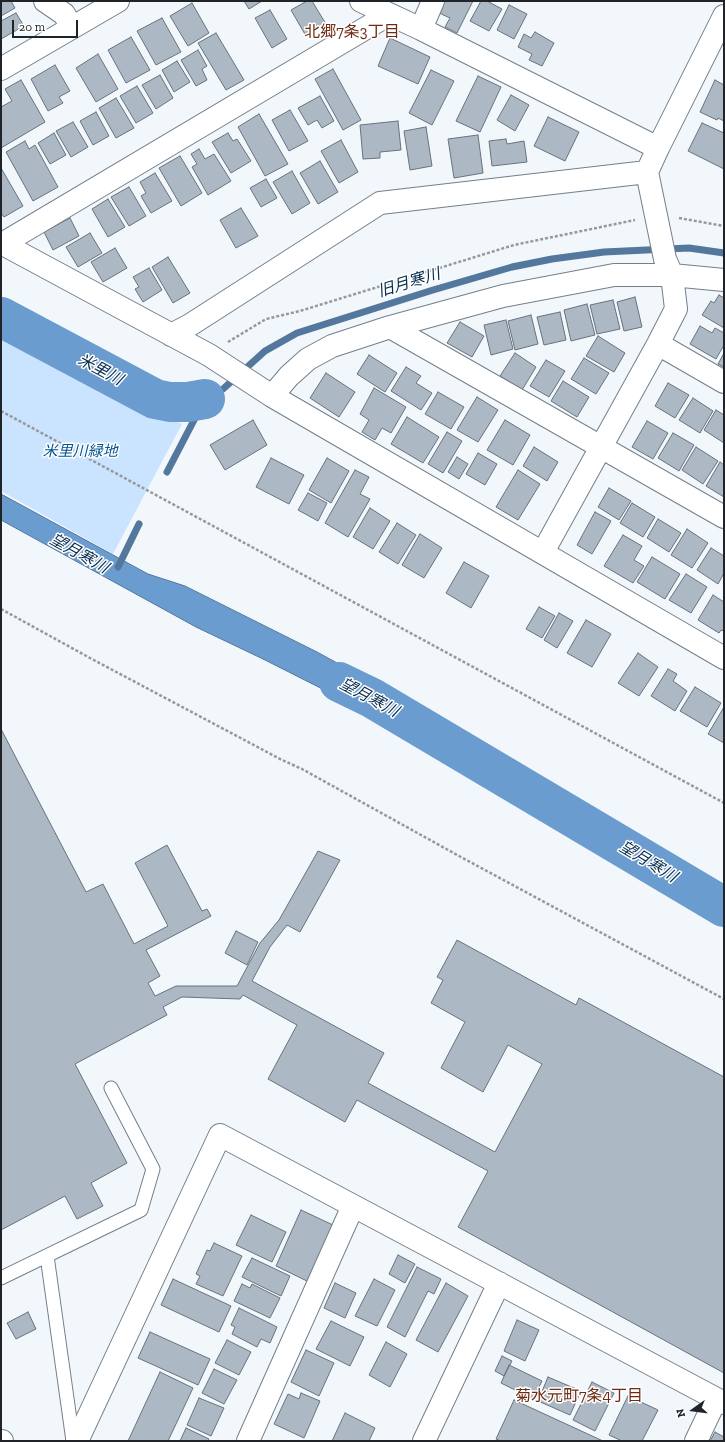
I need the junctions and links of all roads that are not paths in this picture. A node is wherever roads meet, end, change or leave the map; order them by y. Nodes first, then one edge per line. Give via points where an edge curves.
1 (45, 1) edge
2 (118, 1) edge
3 (361, 1) edge
4 (433, 1) edge
5 (388, 15) junction
6 (724, 16) edge
7 (72, 27) junction
8 (421, 29) junction
9 (1, 69) edge
10 (658, 148) junction
11 (647, 172) junction
12 (2, 244) edge
13 (668, 267) junction
14 (724, 280) edge
15 (390, 327) junction
16 (171, 335) junction
17 (658, 344) junction
18 (724, 382) edge
19 (266, 392) junction
20 (601, 447) junction
21 (724, 517) edge
22 (543, 552) junction
23 (724, 658) edge
24 (111, 1088) dead end
25 (353, 1206) junction
26 (47, 1256) junction
27 (1, 1278) edge
28 (499, 1283) junction
29 (720, 1401) edge
30 (73, 1441) edge
31 (77, 1441) edge
32 (248, 1441) edge
33 (424, 1441) edge
34 (696, 1441) edge

1 - 7 street via 64,14
2 - 7 street
3 - 5 street
4 - 8 street
5 - 8 street
5 - 12 street
6 - 10 street
7 - 9 street
8 - 10 street
10 - 11 street
11 - 13 street via 666,221
11 - 16 street via 380,203
12 - 16 street
13 - 14 street
13 - 15 street via 503,296
13 - 17 street via 676,310
15 - 19 street via 332,346 308,359
15 - 20 street
16 - 19 street via 209,355
17 - 18 street
17 - 20 street
19 - 22 street
20 - 21 street
20 - 22 street
22 - 23 street
24 - 26 lane via 154,1169 141,1210
25 - 28 street
25 - 31 street via 220,1135
25 - 32 street
26 - 27 lane
26 - 30 lane
28 - 29 street
28 - 33 street
29 - 34 street

